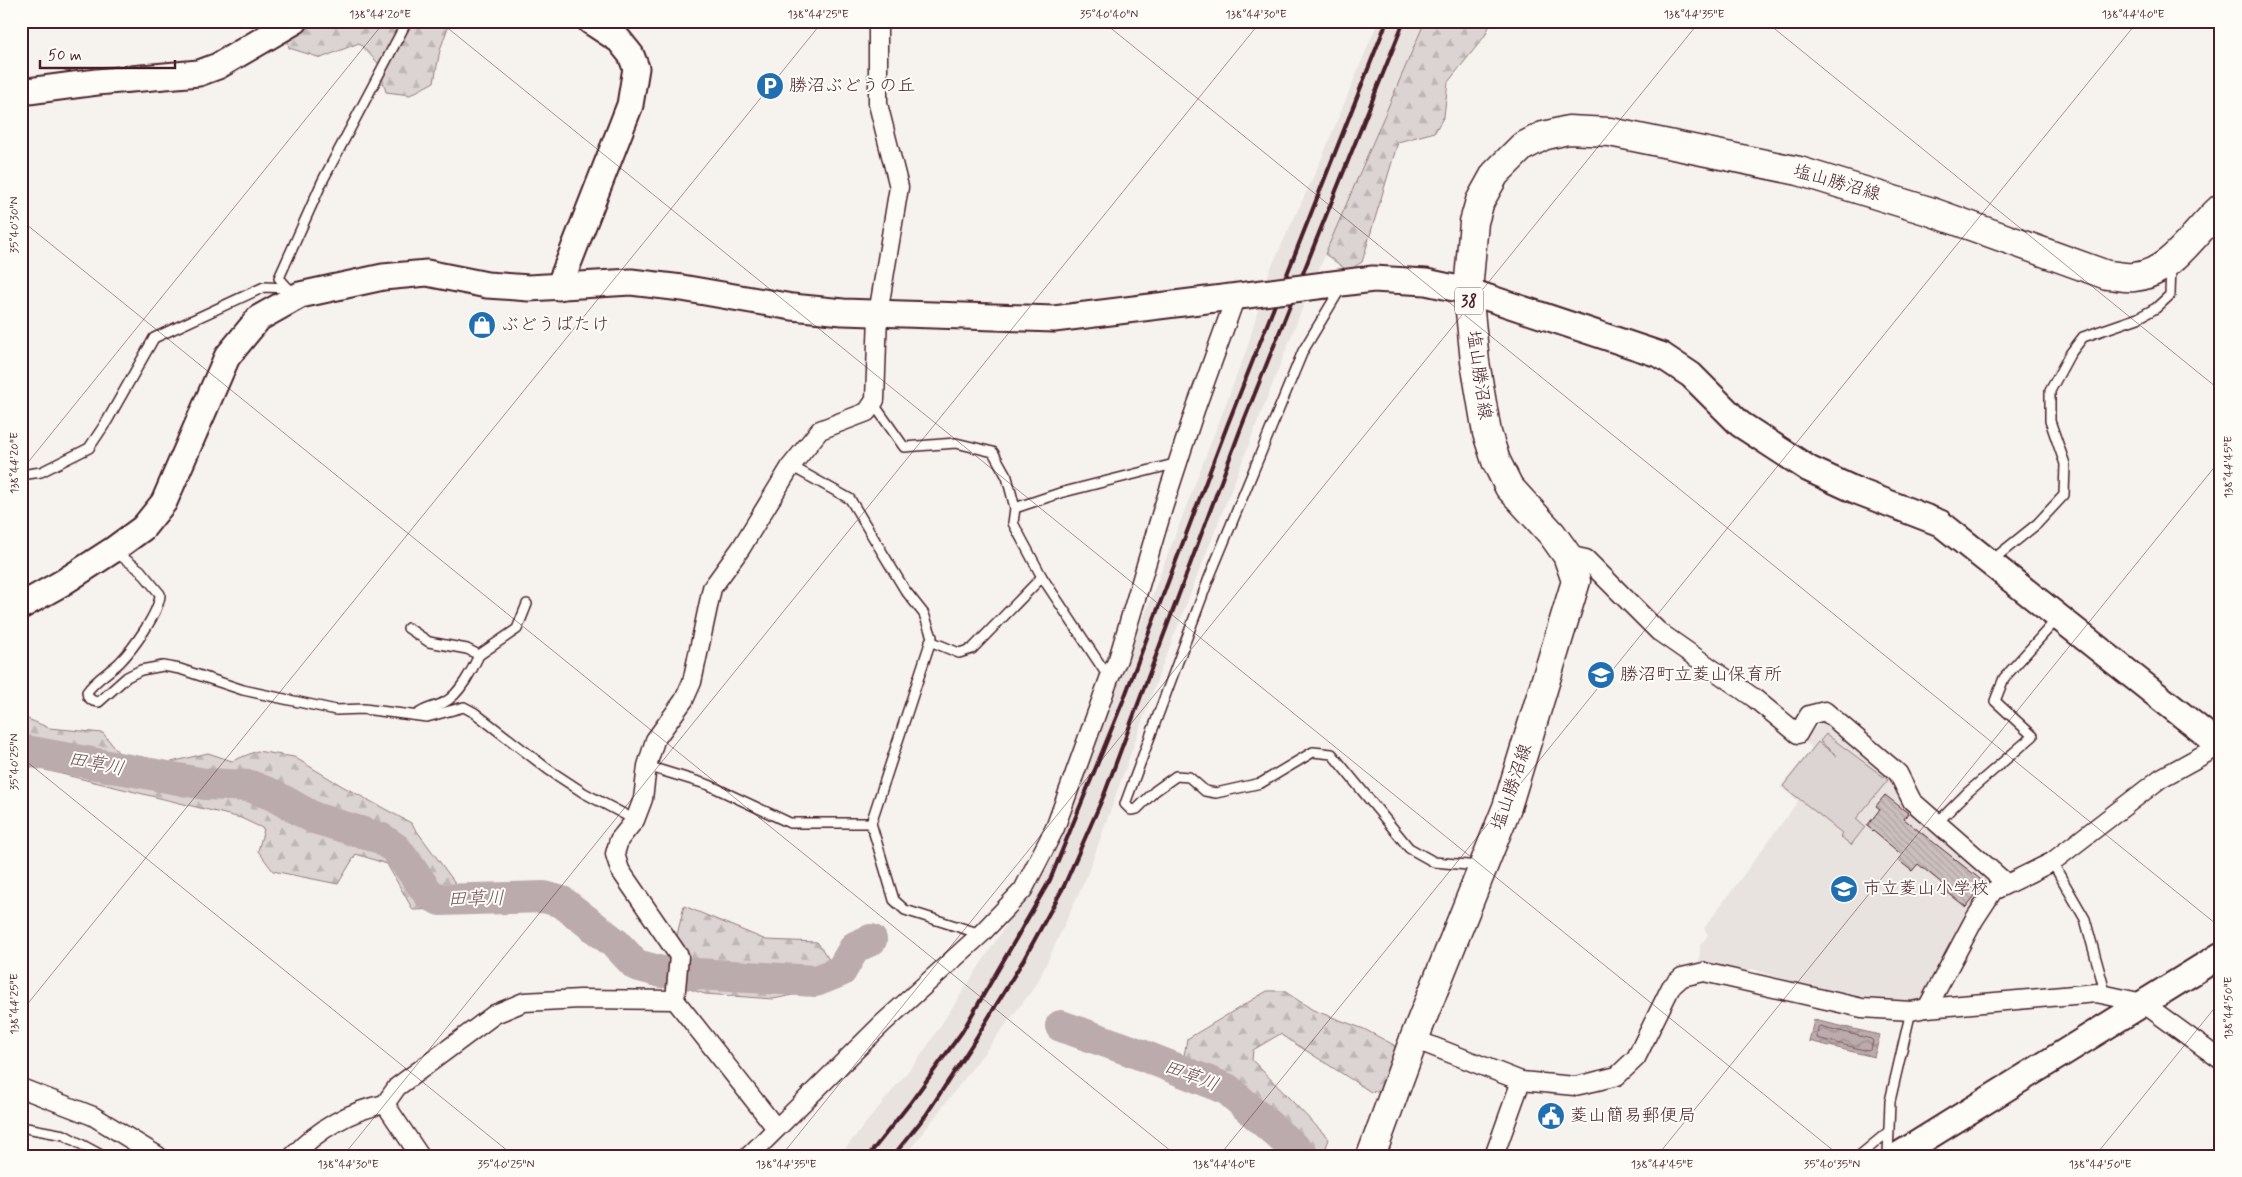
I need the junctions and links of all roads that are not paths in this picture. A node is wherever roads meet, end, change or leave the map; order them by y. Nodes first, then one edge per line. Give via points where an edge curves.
1 (295, 21) edge
2 (409, 21) edge
3 (590, 21) edge
4 (878, 21) edge
5 (21, 92) edge
6 (2220, 209) edge
7 (2170, 260) junction
8 (1335, 283) junction
9 (559, 286) junction
10 (294, 291) junction
11 (1468, 292) junction
12 (1242, 296) junction
13 (878, 314) junction
14 (873, 403) junction
15 (1178, 463) junction
16 (791, 466) junction
17 (21, 475) edge
18 (1015, 508) junction
19 (114, 550) junction
20 (1567, 555) junction
21 (1991, 562) junction
22 (1042, 576) junction
23 (526, 604) dead end
24 (21, 606) edge
25 (2059, 617) junction
26 (408, 628) dead end
27 (930, 641) junction
28 (479, 655) junction
29 (1109, 678) junction
30 (417, 715) junction
31 (2221, 746) edge
32 (647, 766) junction
33 (635, 820) junction
34 (871, 823) junction
35 (1936, 824) junction
36 (2052, 862) junction
37 (1483, 867) junction
38 (2006, 884) junction
39 (981, 934) junction
40 (2221, 955) edge
41 (2106, 995) junction
42 (675, 1000) junction
43 (2143, 1003) junction
44 (1919, 1010) junction
45 (1414, 1040) junction
46 (2221, 1060) edge
47 (1521, 1082) junction
48 (21, 1088) edge
49 (385, 1104) junction
50 (21, 1127) edge
51 (776, 1128) junction
52 (1888, 1132) junction
53 (1496, 1155) edge
54 (1897, 1155) edge
55 (103, 1156) edge
56 (158, 1156) edge
57 (293, 1156) edge
58 (420, 1156) edge
59 (749, 1156) edge
60 (1371, 1156) edge
61 (1859, 1156) edge

1 - 5 street via 218,66 199,73
2 - 10 lane via 323,180 279,278
3 - 9 street via 619,40 636,68 630,105
4 - 13 street via 878,104 899,188
6 - 7 main road, 塩山勝沼線 / 38
7 - 11 main road, 塩山勝沼線 / 38 via 2156,271 2134,277 2107,275 1932,212 1799,170 1610,132 1568,130 1543,136 1522,147 1495,174 1480,201 1474,222
7 - 21 lane via 2170,295 2138,318 2083,337 2070,354 2050,391 2050,422 2065,464 2064,494 2037,524
8 - 11 street via 1373,279 1426,282
8 - 12 street, bridge
8 - 37 lane via 1209,578 1126,804 1131,810 1137,809 1176,776 1189,777 1205,790 1216,793 1261,783 1313,752 1332,754 1409,848 1434,862
9 - 10 street via 487,286 427,273
9 - 13 street via 631,282 792,307
10 - 17 lane via 264,287 154,338 89,448 41,472
10 - 19 street via 259,318 227,357 164,502 143,528
11 - 20 main road, 塩山勝沼線 / 38 via 1475,362 1487,433 1496,461 1509,487
11 - 21 street via 1661,355 1691,375 1740,424 1809,469 1940,523
12 - 13 street via 1054,319
12 - 15 street
13 - 14 street
14 - 16 street via 867,412 820,430
14 - 18 lane via 904,447 956,443 993,452 1007,477
15 - 18 lane via 1060,492
15 - 29 street
16 - 27 lane via 850,499 905,590 924,614 932,637
16 - 32 street via 742,548 712,588 692,682 684,700 655,740
18 - 22 lane via 1013,523
19 - 24 street
19 - 30 lane via 140,570 160,594 160,601 143,632 120,662 91,686 87,692 93,701 99,702 127,677 141,670 163,666 243,690 336,710 364,709
20 - 35 street via 1586,559 1658,632 1754,698 1798,734 1809,715 1825,711 1898,773 1912,801
20 - 37 main road, 塩山勝沼線 / 38 via 1576,581 1507,807
21 - 25 street
22 - 27 lane via 972,649 959,653
22 - 29 lane
23 - 28 lane via 517,629
25 - 31 street
25 - 35 lane via 2004,678 1995,701 2033,736
26 - 28 lane via 429,642 467,649
27 - 34 lane
28 - 30 lane via 473,670 449,700 428,707
29 - 39 street via 1055,828 1023,890
30 - 33 lane via 427,717 464,707 584,793
31 - 36 street via 2161,778
32 - 33 street via 643,799
32 - 34 lane via 709,786 790,823
33 - 42 street via 619,840 615,854 620,870 679,956
34 - 39 lane via 894,900 905,910
35 - 38 street
36 - 38 street
36 - 41 lane via 2085,919
37 - 45 main road, 塩山勝沼線 / 38
38 - 44 street via 1993,891
39 - 51 street via 882,1024
40 - 43 street
41 - 43 street
41 - 44 street via 2096,993
42 - 49 street via 524,1002 495,1014 398,1087
42 - 51 street
43 - 46 street
43 - 54 street
44 - 47 street via 1862,1008 1704,972 1682,977 1671,987 1636,1058 1617,1076 1574,1086
44 - 52 lane via 1890,1101
45 - 47 street
45 - 60 main road, 塩山勝沼線 / 38
47 - 53 street
48 - 56 street via 93,1116
49 - 57 street via 367,1107 337,1121 304,1144
49 - 58 street
50 - 55 lane via 64,1135
51 - 59 street
52 - 54 lane
52 - 61 lane

